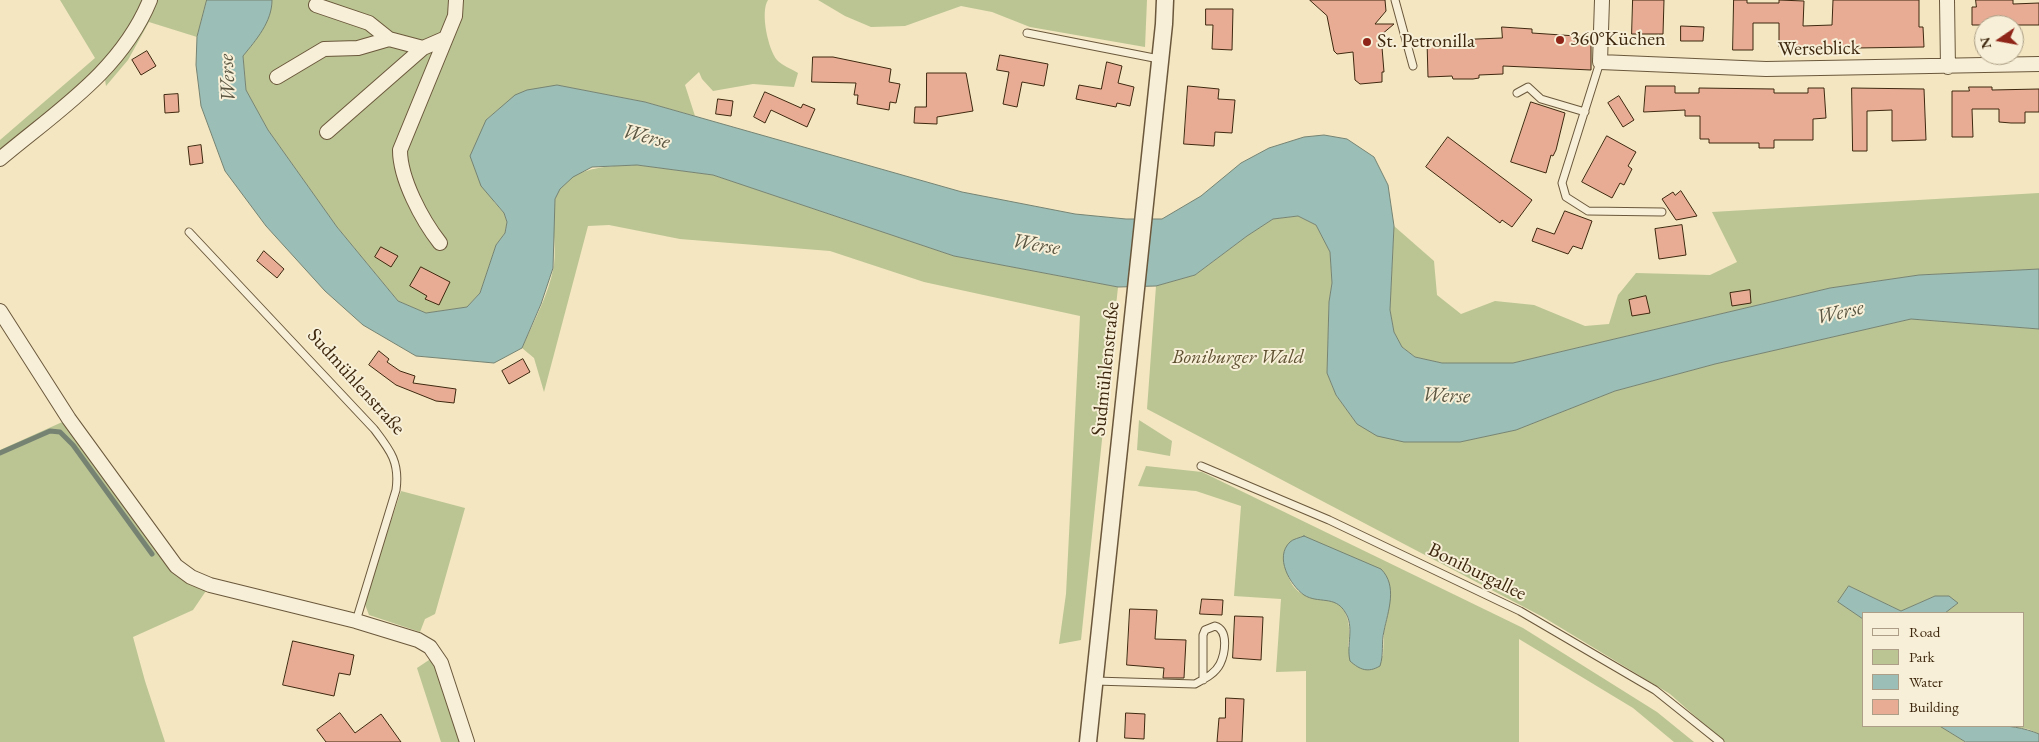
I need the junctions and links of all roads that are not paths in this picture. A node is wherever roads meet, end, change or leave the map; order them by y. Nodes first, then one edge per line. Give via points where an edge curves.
1 (150, 0) edge
2 (456, 0) edge
3 (1164, 0) edge
4 (1395, 0) edge
5 (1602, 0) edge
6 (1947, 0) edge
7 (316, 5) dead end
8 (1027, 32) dead end
9 (446, 38) junction
10 (389, 39) junction
11 (423, 48) junction
12 (1159, 59) junction
13 (1600, 62) junction
14 (2039, 64) edge
15 (1413, 66) dead end
16 (1948, 67) junction
17 (277, 77) dead end
18 (1517, 93) dead end
19 (1585, 112) junction
20 (327, 132) dead end
21 (0, 159) edge
22 (1662, 212) dead end
23 (190, 232) dead end
24 (440, 243) dead end
25 (0, 311) edge
26 (1201, 466) dead end
27 (356, 621) junction
28 (1203, 680) junction
29 (1094, 681) junction
30 (467, 742) edge
31 (1088, 742) edge
32 (1720, 742) edge

1 - 21 street via 126,46 104,72
2 - 9 street via 455,16
3 - 12 street, Sudmühlenstraße
4 - 15 lane
5 - 13 street
6 - 16 street
7 - 10 street via 369,23
8 - 12 lane
9 - 11 street
9 - 24 street via 400,150 400,165 427,226
10 - 11 street
10 - 17 street via 358,48 324,49
11 - 20 street
12 - 29 street, Sudmühlenstraße via 1148,192
13 - 16 street, Werseblick via 1766,69
13 - 19 lane
14 - 16 street, Werseblick
18 - 19 lane via 1528,87 1541,99
19 - 22 lane via 1562,183 1566,197 1588,211
23 - 27 lane, Sudmühlenstraße via 374,429 395,461 398,475 396,490
25 - 27 street via 69,419 176,566 210,585
26 - 32 lane, Boniburgallee via 1329,520 1520,611 1655,690
27 - 30 street via 418,640 430,647 442,663
28 - 28 lane via 1220,665 1224,652 1224,633 1220,627 1205,630
28 - 29 lane via 1189,685
29 - 31 street, Sudmühlenstraße

